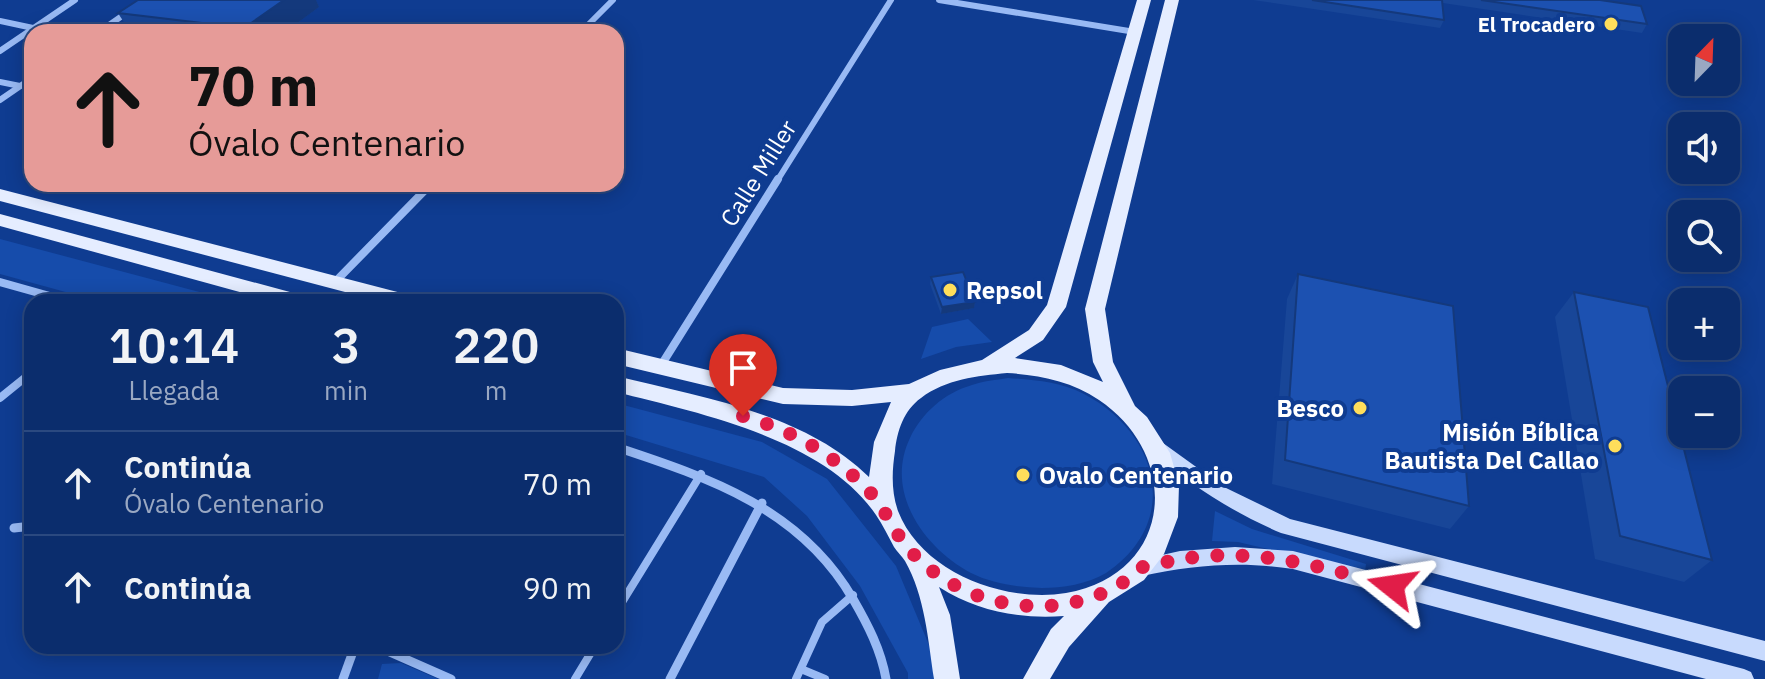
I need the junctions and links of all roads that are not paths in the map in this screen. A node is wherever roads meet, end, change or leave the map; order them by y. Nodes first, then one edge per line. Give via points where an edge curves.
1 (75, 0) edge
2 (145, 0) edge
3 (613, 0) edge
4 (891, 0) edge
5 (939, 0) edge
6 (1144, 0) edge
7 (1172, 0) edge
8 (0, 21) edge
9 (39, 24) edge
10 (110, 24) edge
11 (589, 24) edge
12 (24, 26) edge
13 (1135, 32) junction
14 (24, 34) edge
15 (0, 51) edge
16 (0, 82) edge
17 (24, 83) edge
18 (20, 86) junction
19 (0, 100) edge
20 (423, 192) edge
21 (0, 195) edge
22 (0, 220) edge
23 (0, 282) edge
24 (335, 282) junction
25 (43, 294) edge
26 (272, 294) edge
27 (379, 294) edge
28 (624, 358) edge
29 (660, 367) junction
30 (984, 367) junction
31 (24, 378) edge
32 (624, 386) edge
33 (913, 392) junction
34 (0, 398) edge
35 (1132, 414) junction
36 (1156, 445) junction
37 (624, 450) edge
38 (701, 474) junction
39 (762, 503) junction
40 (885, 510) junction
41 (24, 527) edge
42 (14, 528) dead end
43 (1391, 555) junction
44 (916, 557) junction
45 (1142, 567) junction
46 (1392, 586) junction
47 (853, 595) junction
48 (1099, 596) junction
49 (624, 599) edge
50 (1611, 612) junction
51 (1618, 646) junction
52 (1765, 651) edge
53 (352, 654) edge
54 (394, 654) edge
55 (590, 654) edge
56 (798, 674) edge
57 (343, 679) edge
58 (451, 679) edge
59 (575, 679) edge
60 (670, 679) edge
61 (825, 679) edge
62 (886, 679) edge
63 (947, 679) edge
64 (1036, 679) edge
65 (1744, 679) edge

1 - 9 street
2 - 10 street
3 - 11 street
4 - 29 street, Calle Miller
5 - 13 street
6 - 13 main road
7 - 35 main road via 1095,309 1103,362
8 - 12 street
13 - 30 main road via 1056,307 1025,344
14 - 15 street
16 - 18 street
17 - 18 street
18 - 19 street
20 - 24 street
21 - 24 main road
22 - 26 main road
23 - 25 street
24 - 27 main road
28 - 29 main road
29 - 33 main road via 783,396
30 - 33 main road via 934,380
30 - 35 main road via 1054,371 1109,395
31 - 34 street
32 - 40 main road via 737,415 794,436 848,471
33 - 40 main road via 892,423 881,456
35 - 36 main road
36 - 43 main road via 1191,477 1250,512
36 - 45 main road via 1166,468 1168,516 1159,543
37 - 38 street
38 - 39 street
38 - 49 street
39 - 47 street via 816,543
39 - 60 street
40 - 44 main road
41 - 42 street
43 - 46 main road
43 - 50 main road
44 - 48 main road via 950,583 993,601 1029,607
44 - 63 main road via 937,615
45 - 46 main road via 1208,554 1260,555
45 - 48 main road
46 - 51 main road
47 - 56 street via 822,622
47 - 62 street via 876,642
48 - 64 main road via 1060,638
50 - 51 main road
50 - 52 main road
51 - 65 main road
53 - 57 street
54 - 58 street
55 - 59 street
56 - 61 street

